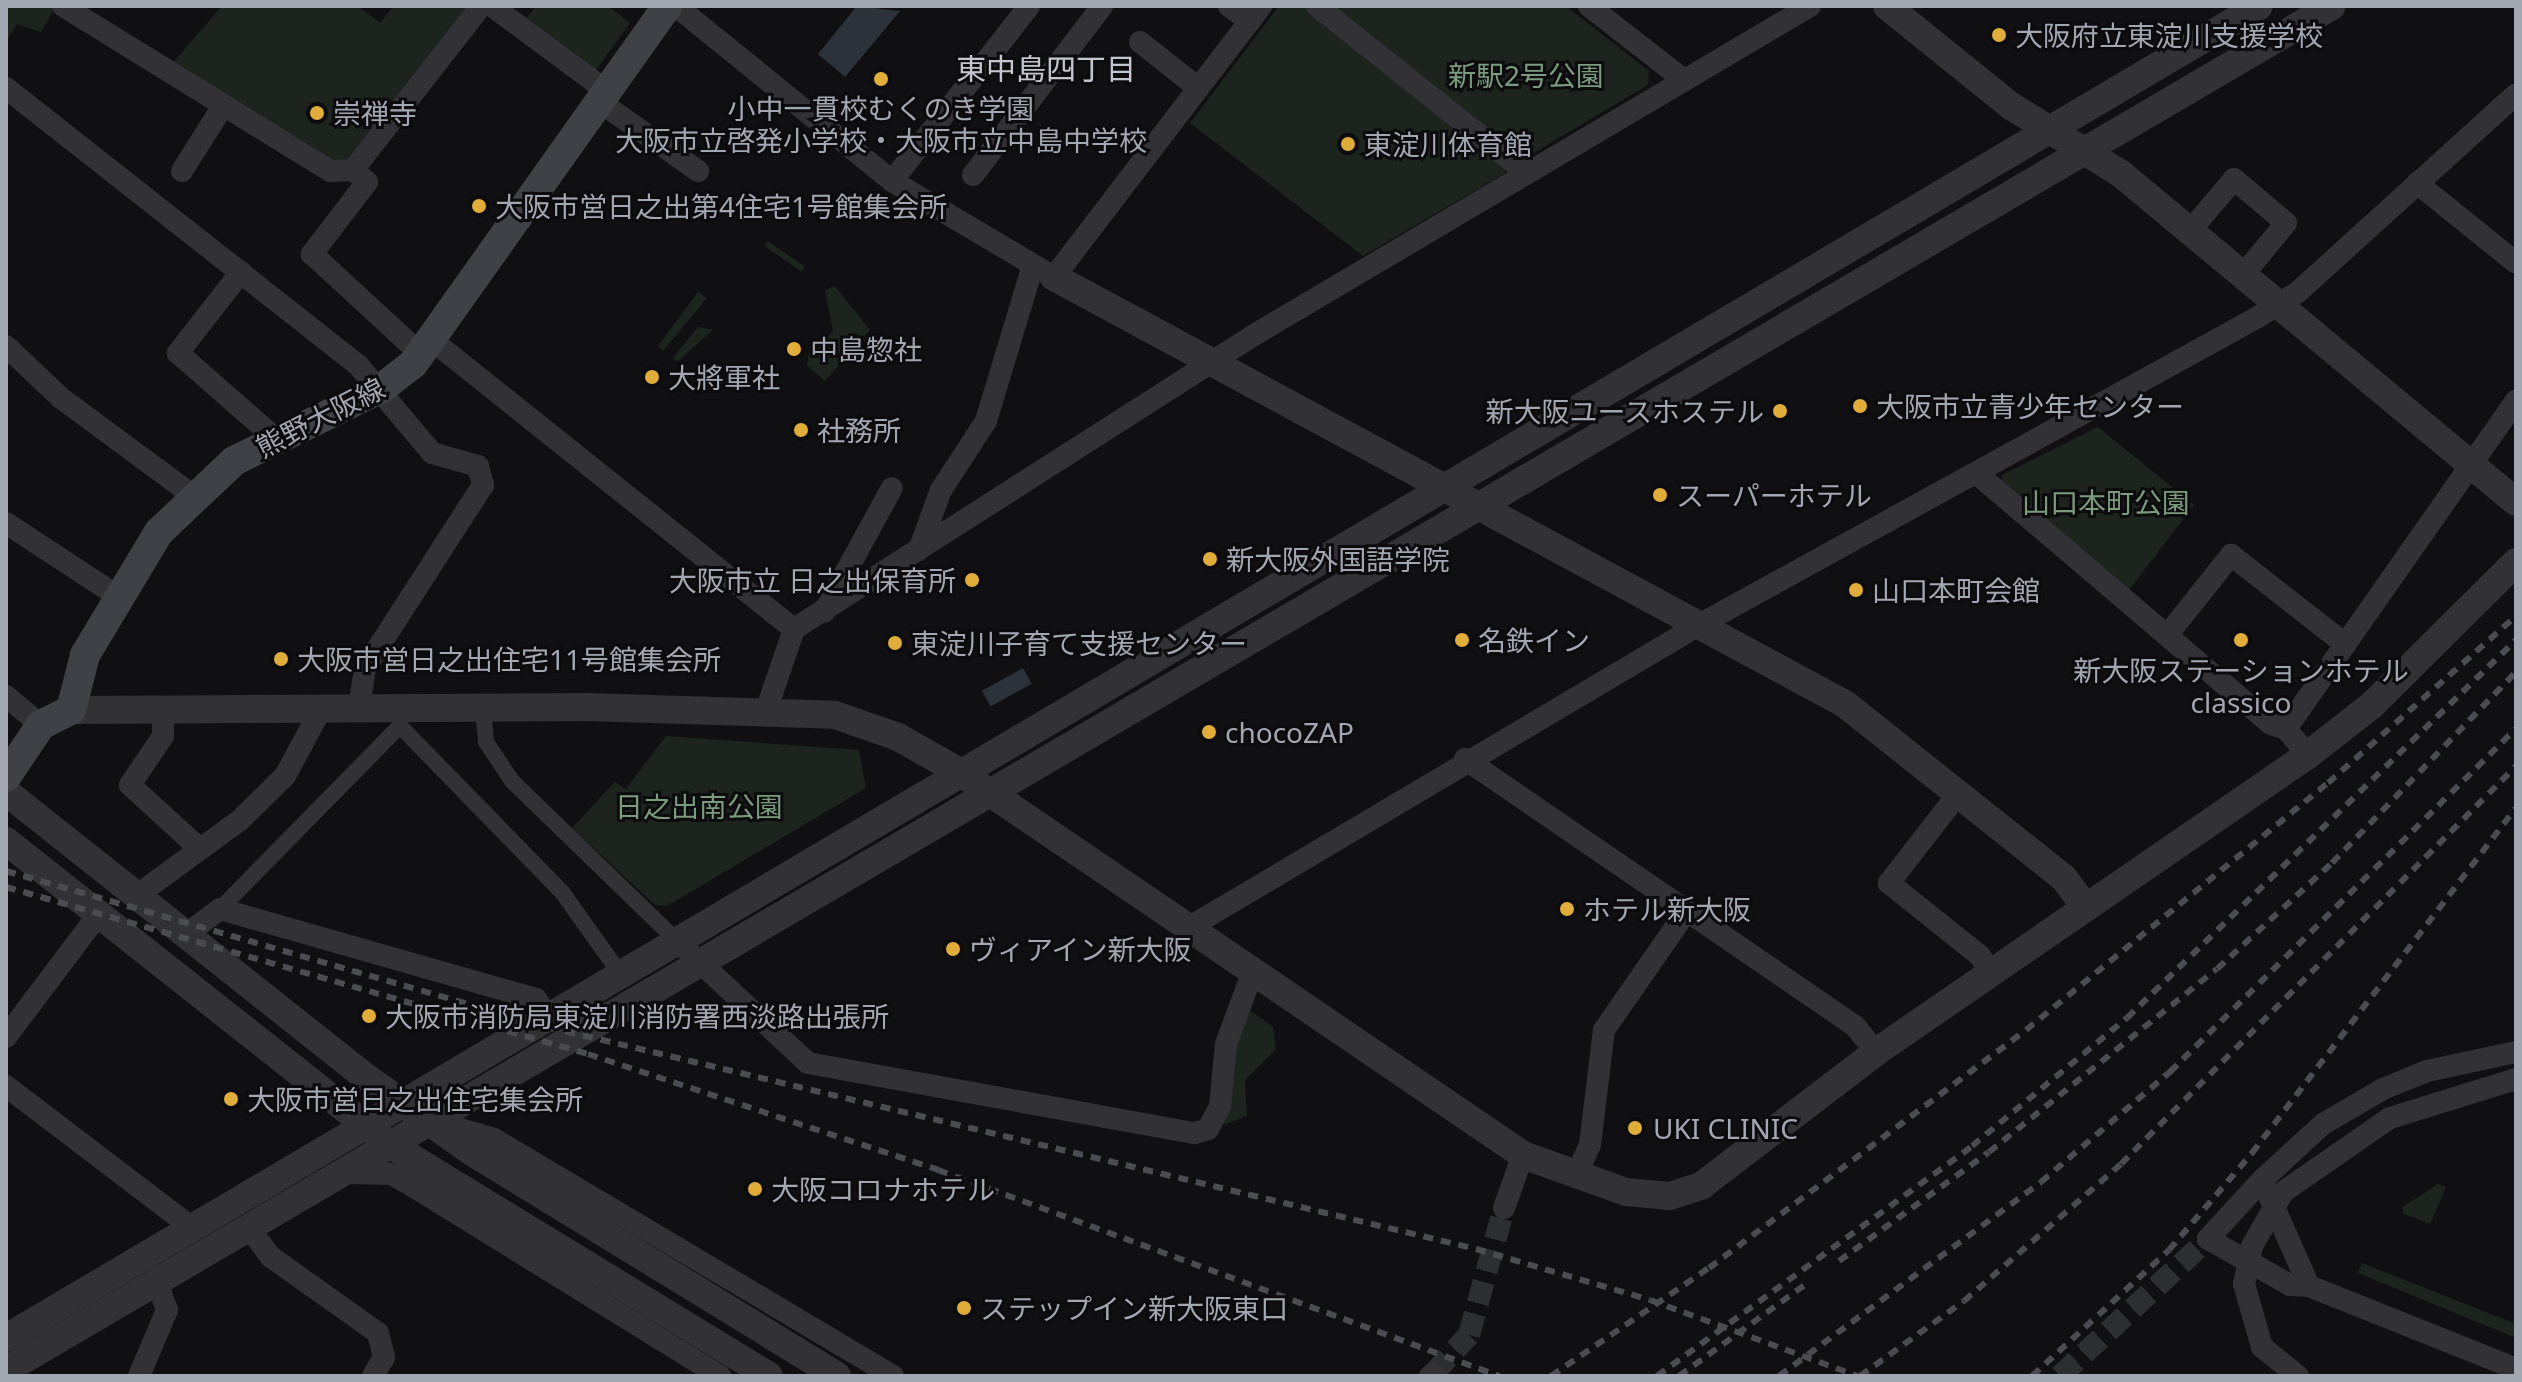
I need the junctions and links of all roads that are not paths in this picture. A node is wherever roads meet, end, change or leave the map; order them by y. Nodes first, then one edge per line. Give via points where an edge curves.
1 (63, 6) edge
2 (481, 6) edge
3 (492, 6) edge
4 (667, 6) edge
5 (676, 6) edge
6 (1029, 6) edge
7 (1102, 6) edge
8 (1229, 6) edge
9 (1317, 6) edge
10 (1589, 6) edge
11 (1810, 6) edge
12 (1887, 6) edge
13 (2259, 6) edge
14 (2332, 6) edge
15 (1256, 14) edge
16 (1140, 42) dead end
17 (1684, 80) junction
18 (6, 88) edge
19 (1198, 88) junction
20 (2516, 94) edge
21 (604, 96) junction
22 (223, 106) junction
23 (2050, 130) junction
24 (2090, 150) junction
25 (353, 170) junction
26 (182, 171) dead end
27 (698, 171) dead end
28 (1527, 173) junction
29 (973, 175) dead end
30 (892, 181) junction
31 (2417, 183) junction
32 (2190, 231) junction
33 (2516, 263) edge
34 (1043, 271) junction
35 (241, 272) junction
36 (2244, 274) junction
37 (2279, 304) junction
38 (6, 346) edge
39 (428, 348) junction
40 (1213, 363) junction
41 (382, 388) junction
42 (2516, 400) edge
43 (275, 438) junction
44 (2469, 463) junction
45 (1976, 473) junction
46 (1446, 486) junction
47 (892, 488) dead end
48 (192, 495) junction
49 (2516, 502) edge
50 (1481, 507) junction
51 (6, 523) edge
52 (919, 550) junction
53 (2516, 562) edge
54 (119, 597) junction
55 (824, 612) junction
56 (1699, 625) junction
57 (794, 629) junction
58 (2169, 633) junction
59 (2345, 644) junction
60 (6, 696) edge
61 (483, 707) junction
62 (359, 708) junction
63 (767, 708) junction
64 (71, 710) junction
65 (163, 711) junction
66 (320, 711) junction
67 (400, 717) junction
68 (41, 725) junction
69 (2286, 729) junction
70 (2308, 755) junction
71 (1465, 759) junction
72 (958, 771) junction
73 (6, 777) edge
74 (6, 792) edge
75 (1958, 794) junction
76 (996, 796) junction
77 (6, 841) edge
78 (200, 849) junction
79 (6, 862) edge
80 (40, 867) junction
81 (136, 896) junction
82 (2086, 908) junction
83 (220, 909) junction
84 (1686, 912) junction
85 (98, 915) junction
86 (1188, 928) junction
87 (188, 933) junction
88 (676, 940) junction
89 (705, 965) junction
90 (1253, 971) junction
91 (619, 972) junction
92 (1991, 973) junction
93 (547, 1016) junction
94 (6, 1037) edge
95 (1876, 1052) junction
96 (2516, 1052) edge
97 (2516, 1079) edge
98 (6, 1086) edge
99 (401, 1102) junction
100 (437, 1122) junction
101 (364, 1126) junction
102 (394, 1147) junction
103 (1523, 1155) junction
104 (342, 1173) junction
105 (1575, 1177) junction
106 (2262, 1180) junction
107 (1504, 1208) tunnel mouth
108 (249, 1228) junction
109 (194, 1229) junction
110 (157, 1282) junction
111 (2309, 1286) junction
112 (6, 1338) edge
113 (2516, 1369) edge
114 (6, 1370) edge
115 (139, 1376) edge
116 (373, 1376) edge
117 (720, 1376) edge
118 (769, 1376) edge
119 (837, 1376) edge
120 (893, 1376) edge
121 (2298, 1376) edge

1 - 22 street
2 - 25 street
3 - 21 street
4 - 21 main road, 熊野大阪線
5 - 30 street
6 - 30 street
7 - 29 street
8 - 15 street
9 - 28 street
10 - 17 street
11 - 17 street
12 - 23 street
13 - 23 street
14 - 24 street
15 - 19 street
16 - 19 street
17 - 28 street
18 - 35 street
19 - 34 street
20 - 31 street
21 - 27 street
21 - 39 main road, 熊野大阪線
22 - 25 street via 330,171
22 - 26 street
23 - 24 street
23 - 46 street
24 - 32 street
24 - 50 street
25 - 39 street via 367,182 312,254
28 - 40 street
30 - 34 street
31 - 33 street
31 - 37 street
32 - 36 street
32 - 36 street via 2234,179 2286,223
34 - 40 street
34 - 52 street via 986,421 941,490
35 - 41 street
35 - 43 street via 178,353
36 - 37 street
37 - 44 street
37 - 45 street
38 - 48 street via 61,398
39 - 41 main road, 熊野大阪線
39 - 57 street
40 - 46 street
40 - 52 street
41 - 43 main road, 熊野大阪線
41 - 62 street via 432,453 478,466 483,485 365,668
42 - 44 street
43 - 48 main road, 熊野大阪線
44 - 49 street
44 - 59 street
45 - 56 street
45 - 58 street
46 - 50 street
46 - 72 street
47 - 55 street
48 - 54 main road, 熊野大阪線
50 - 56 street
50 - 76 street
51 - 54 street
52 - 55 street
53 - 70 street via 2372,705
54 - 64 main road, 熊野大阪線 via 78,670
55 - 57 street
56 - 71 street
56 - 75 street via 1845,704
57 - 63 street
58 - 59 street via 2231,555
58 - 69 street via 2271,724
59 - 69 street
60 - 68 street
61 - 63 street
61 - 67 street
61 - 88 street via 486,742 512,781
62 - 66 street
62 - 67 street
63 - 72 street via 869,726
64 - 65 street
64 - 68 main road
65 - 66 street
65 - 78 street via 163,736 130,785
66 - 78 street via 285,776
67 - 83 street
67 - 91 street via 562,892
68 - 73 main road
69 - 70 street
70 - 82 street
71 - 84 street
71 - 86 street
72 - 76 street
72 - 88 street
74 - 81 street
75 - 82 street via 2064,878
75 - 92 street via 1889,883 1980,956
76 - 86 street
76 - 89 street
77 - 80 street
78 - 81 street
79 - 80 street
80 - 85 street
81 - 87 street
82 - 92 street
83 - 87 street
83 - 93 street via 536,999
84 - 95 street via 1855,1026
84 - 105 street via 1604,1030 1590,1145
85 - 94 street
85 - 101 street
86 - 90 street
87 - 99 street
88 - 89 street
88 - 91 street
89 - 90 street via 808,1063 1195,1133 1208,1129 1220,1106 1226,1044
89 - 100 street
90 - 103 street
91 - 93 street
92 - 95 street
93 - 99 street
95 - 105 street via 1686,1193 1626,1192
96 - 106 street via 2427,1071 2383,1089 2323,1124
97 - 121 street, bridge via 2390,1118 2312,1165 2277,1200 2252,1246 2247,1306 2271,1359
98 - 109 street
99 - 100 street
99 - 101 street
100 - 102 street
100 - 119 street via 472,1152
100 - 120 street via 494,1139
101 - 102 street
101 - 109 street
102 - 104 street
102 - 118 street
103 - 105 street
103 - 107 street
104 - 108 street
104 - 117 street via 391,1174
106 - 111 street
106 - 111 street via 2208,1239 2290,1285
108 - 110 street
108 - 116 street via 271,1257 378,1333 384,1357
109 - 112 street
110 - 114 street
110 - 115 street via 167,1310
111 - 113 street

